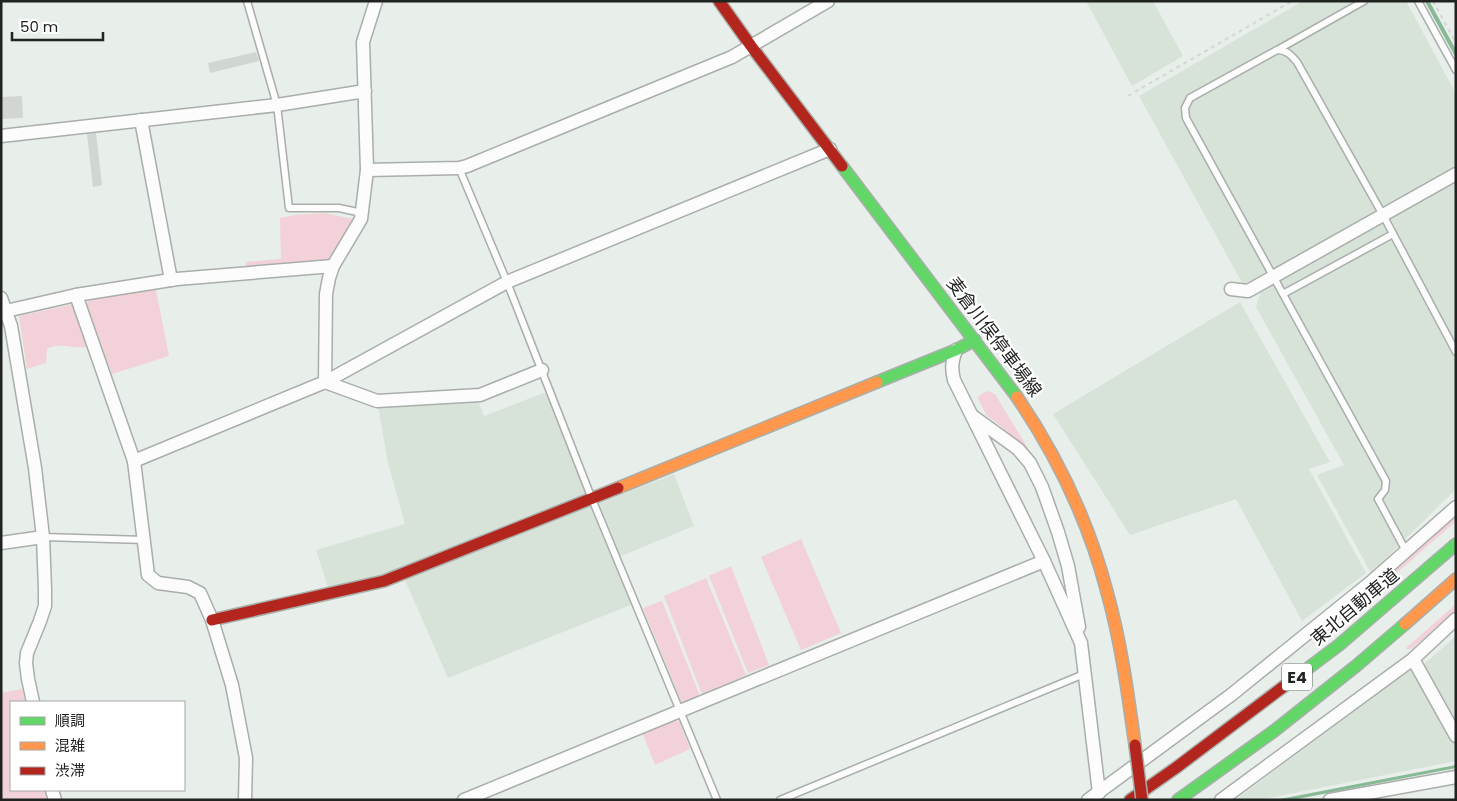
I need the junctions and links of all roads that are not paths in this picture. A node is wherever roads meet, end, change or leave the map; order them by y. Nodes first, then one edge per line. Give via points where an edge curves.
1 (247, 1) edge
2 (376, 1) edge
3 (719, 1) edge
4 (828, 1) edge
5 (1364, 1) edge
6 (1418, 1) edge
7 (751, 46) junction
8 (1277, 50) junction
9 (1456, 70) edge
10 (365, 91) junction
11 (277, 105) junction
12 (140, 120) junction
13 (1, 136) edge
14 (830, 150) junction
15 (459, 168) junction
16 (367, 170) junction
17 (1456, 174) edge
18 (362, 213) junction
19 (1383, 215) junction
20 (1393, 234) junction
21 (333, 266) junction
22 (1274, 277) junction
23 (170, 280) junction
24 (507, 282) junction
25 (1231, 289) dead end
26 (1283, 294) junction
27 (76, 295) junction
28 (1, 298) edge
29 (4, 311) edge
30 (974, 340) junction
31 (956, 350) junction
32 (1456, 352) edge
33 (542, 370) junction
34 (324, 382) junction
35 (972, 415) junction
36 (134, 461) junction
37 (592, 499) junction
38 (1456, 507) edge
39 (43, 537) junction
40 (145, 540) junction
41 (1, 544) edge
42 (1456, 544) edge
43 (1406, 551) junction
44 (1044, 561) junction
45 (1456, 579) edge
46 (1456, 619) edge
47 (212, 620) junction
48 (1081, 643) junction
49 (1413, 659) junction
50 (1084, 674) junction
51 (33, 701) edge
52 (680, 710) junction
53 (1456, 736) edge
54 (1456, 777) edge
55 (1386, 795) edge
56 (1093, 796) edge
57 (244, 800) edge
58 (464, 800) edge
59 (717, 800) edge
60 (780, 800) edge
61 (1130, 800) edge
62 (1142, 800) edge
63 (1178, 800) edge
64 (1221, 800) edge
65 (1330, 800) edge

1 - 11 lane
2 - 10 street via 363,42
3 - 7 main road, 麦倉川俣停車場線
4 - 7 street
5 - 8 lane
6 - 9 lane
7 - 14 main road, 麦倉川俣停車場線
7 - 15 street via 732,57
8 - 19 lane via 1283,50 1297,62
8 - 22 lane via 1190,98 1185,108 1186,118
10 - 11 street
10 - 16 street
11 - 12 street
11 - 18 lane via 289,208 339,208
12 - 13 street
12 - 23 street
14 - 24 street
14 - 30 main road, 麦倉川俣停車場線
15 - 16 street
15 - 24 lane
16 - 18 street
17 - 19 street
18 - 21 street
19 - 20 lane
19 - 22 street
20 - 26 lane
20 - 32 lane
21 - 23 street
21 - 34 street via 326,294
22 - 25 street via 1248,292
22 - 26 lane
23 - 27 street
24 - 33 lane
24 - 34 street
26 - 43 lane via 1386,481 1385,490 1378,499
27 - 29 street
27 - 36 street
28 - 29 street
29 - 39 street via 11,326
30 - 31 main road
30 - 62 main road, 麦倉川俣停車場線, bridge via 1029,415 1055,460 1101,570 1116,627
31 - 35 street via 951,370
31 - 37 main road
33 - 34 street via 480,395 377,401
33 - 37 lane
34 - 36 street
35 - 44 street
35 - 48 street via 1018,449 1030,463 1042,487 1068,566
36 - 40 street
37 - 47 main road via 384,581
37 - 52 lane
38 - 43 street
39 - 40 lane
39 - 41 street
39 - 51 street via 45,606 26,663
40 - 47 street via 148,575 158,583 188,587 200,593
42 - 61 main road, 東北自動車道 / E4 via 1339,645
43 - 56 street via 1231,695
44 - 48 street
44 - 52 street
45 - 63 main road, E4 via 1356,666 1274,731
46 - 49 street
47 - 57 street via 232,685 246,758
48 - 50 street
49 - 53 street
49 - 64 street
50 - 56 street
50 - 60 lane
52 - 58 street
52 - 59 lane
54 - 55 street
55 - 65 street

